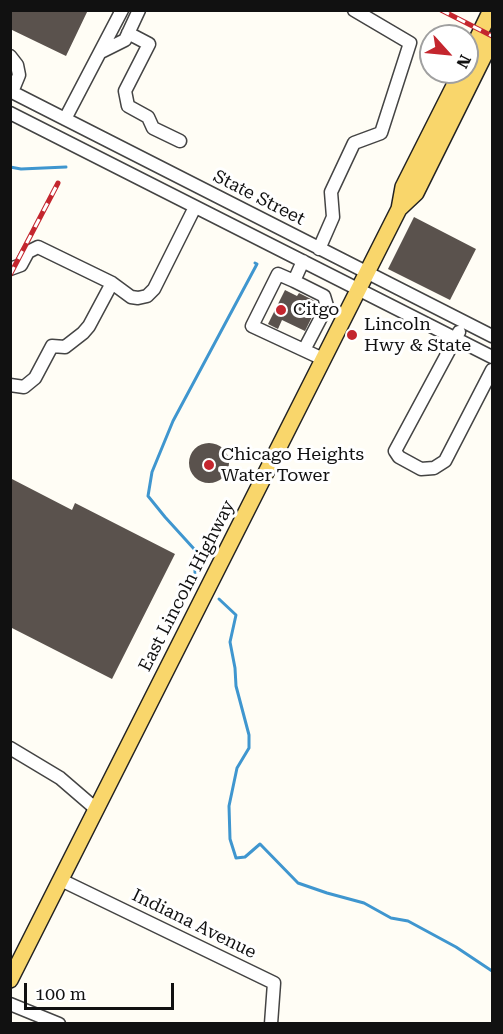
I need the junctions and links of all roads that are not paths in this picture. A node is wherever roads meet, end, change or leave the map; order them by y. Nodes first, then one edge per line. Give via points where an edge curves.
1 (122, 10) edge
2 (139, 10) edge
3 (354, 10) edge
4 (491, 10) edge
5 (128, 33) junction
6 (479, 35) edge
7 (492, 40) edge
8 (100, 52) junction
9 (10, 56) edge
10 (455, 84) edge
11 (11, 91) edge
12 (10, 113) edge
13 (65, 119) junction
14 (180, 141) dead end
15 (195, 207) junction
16 (399, 209) junction
17 (319, 249) junction
18 (303, 261) junction
19 (10, 269) edge
20 (367, 273) junction
21 (294, 281) junction
22 (112, 283) junction
23 (359, 289) junction
24 (327, 306) junction
25 (346, 315) junction
26 (464, 322) junction
27 (492, 336) edge
28 (456, 338) junction
29 (304, 350) junction
30 (492, 357) edge
31 (323, 359) junction
32 (492, 370) edge
33 (10, 385) edge
34 (10, 747) edge
35 (96, 809) junction
36 (61, 880) junction
37 (10, 980) edge
38 (10, 1004) edge
39 (59, 1023) edge
40 (270, 1023) edge

1 - 8 street
2 - 5 street
3 - 17 street via 410,43 381,133 354,143 331,192 333,217
4 - 6 main road
5 - 8 street via 124,40
5 - 14 street via 149,44 125,91 128,106 148,117 153,128
7 - 16 main road, East Lincoln Highway via 417,193
8 - 13 street
9 - 11 street via 19,75
10 - 16 main road, East Lincoln Highway via 403,188
11 - 13 street, State Street
12 - 15 street, State Street
13 - 17 street, State Street
15 - 18 street, State Street
15 - 22 street via 147,296 131,297
16 - 20 main road, East Lincoln Highway
17 - 20 street, State Street
18 - 21 street
18 - 23 street, State Street
19 - 22 street via 21,266 28,252 38,247
20 - 23 main road, East Lincoln Highway
20 - 26 street, State Street
21 - 24 street via 324,296
21 - 29 street via 278,274 252,326
22 - 33 street via 83,333 65,347 52,346 35,378 24,387
23 - 25 main road, East Lincoln Highway
23 - 28 street, State Street
24 - 25 street
24 - 29 street
25 - 31 main road, East Lincoln Highway
26 - 27 street, State Street
26 - 28 street
28 - 30 street, State Street
28 - 32 street via 395,451 399,457 422,469 445,461
29 - 31 street
31 - 35 main road, East Lincoln Highway
34 - 35 street via 60,778
35 - 36 main road, East Lincoln Highway
36 - 37 main road, East Lincoln Highway
36 - 40 street, Indiana Avenue via 274,983
38 - 39 street

